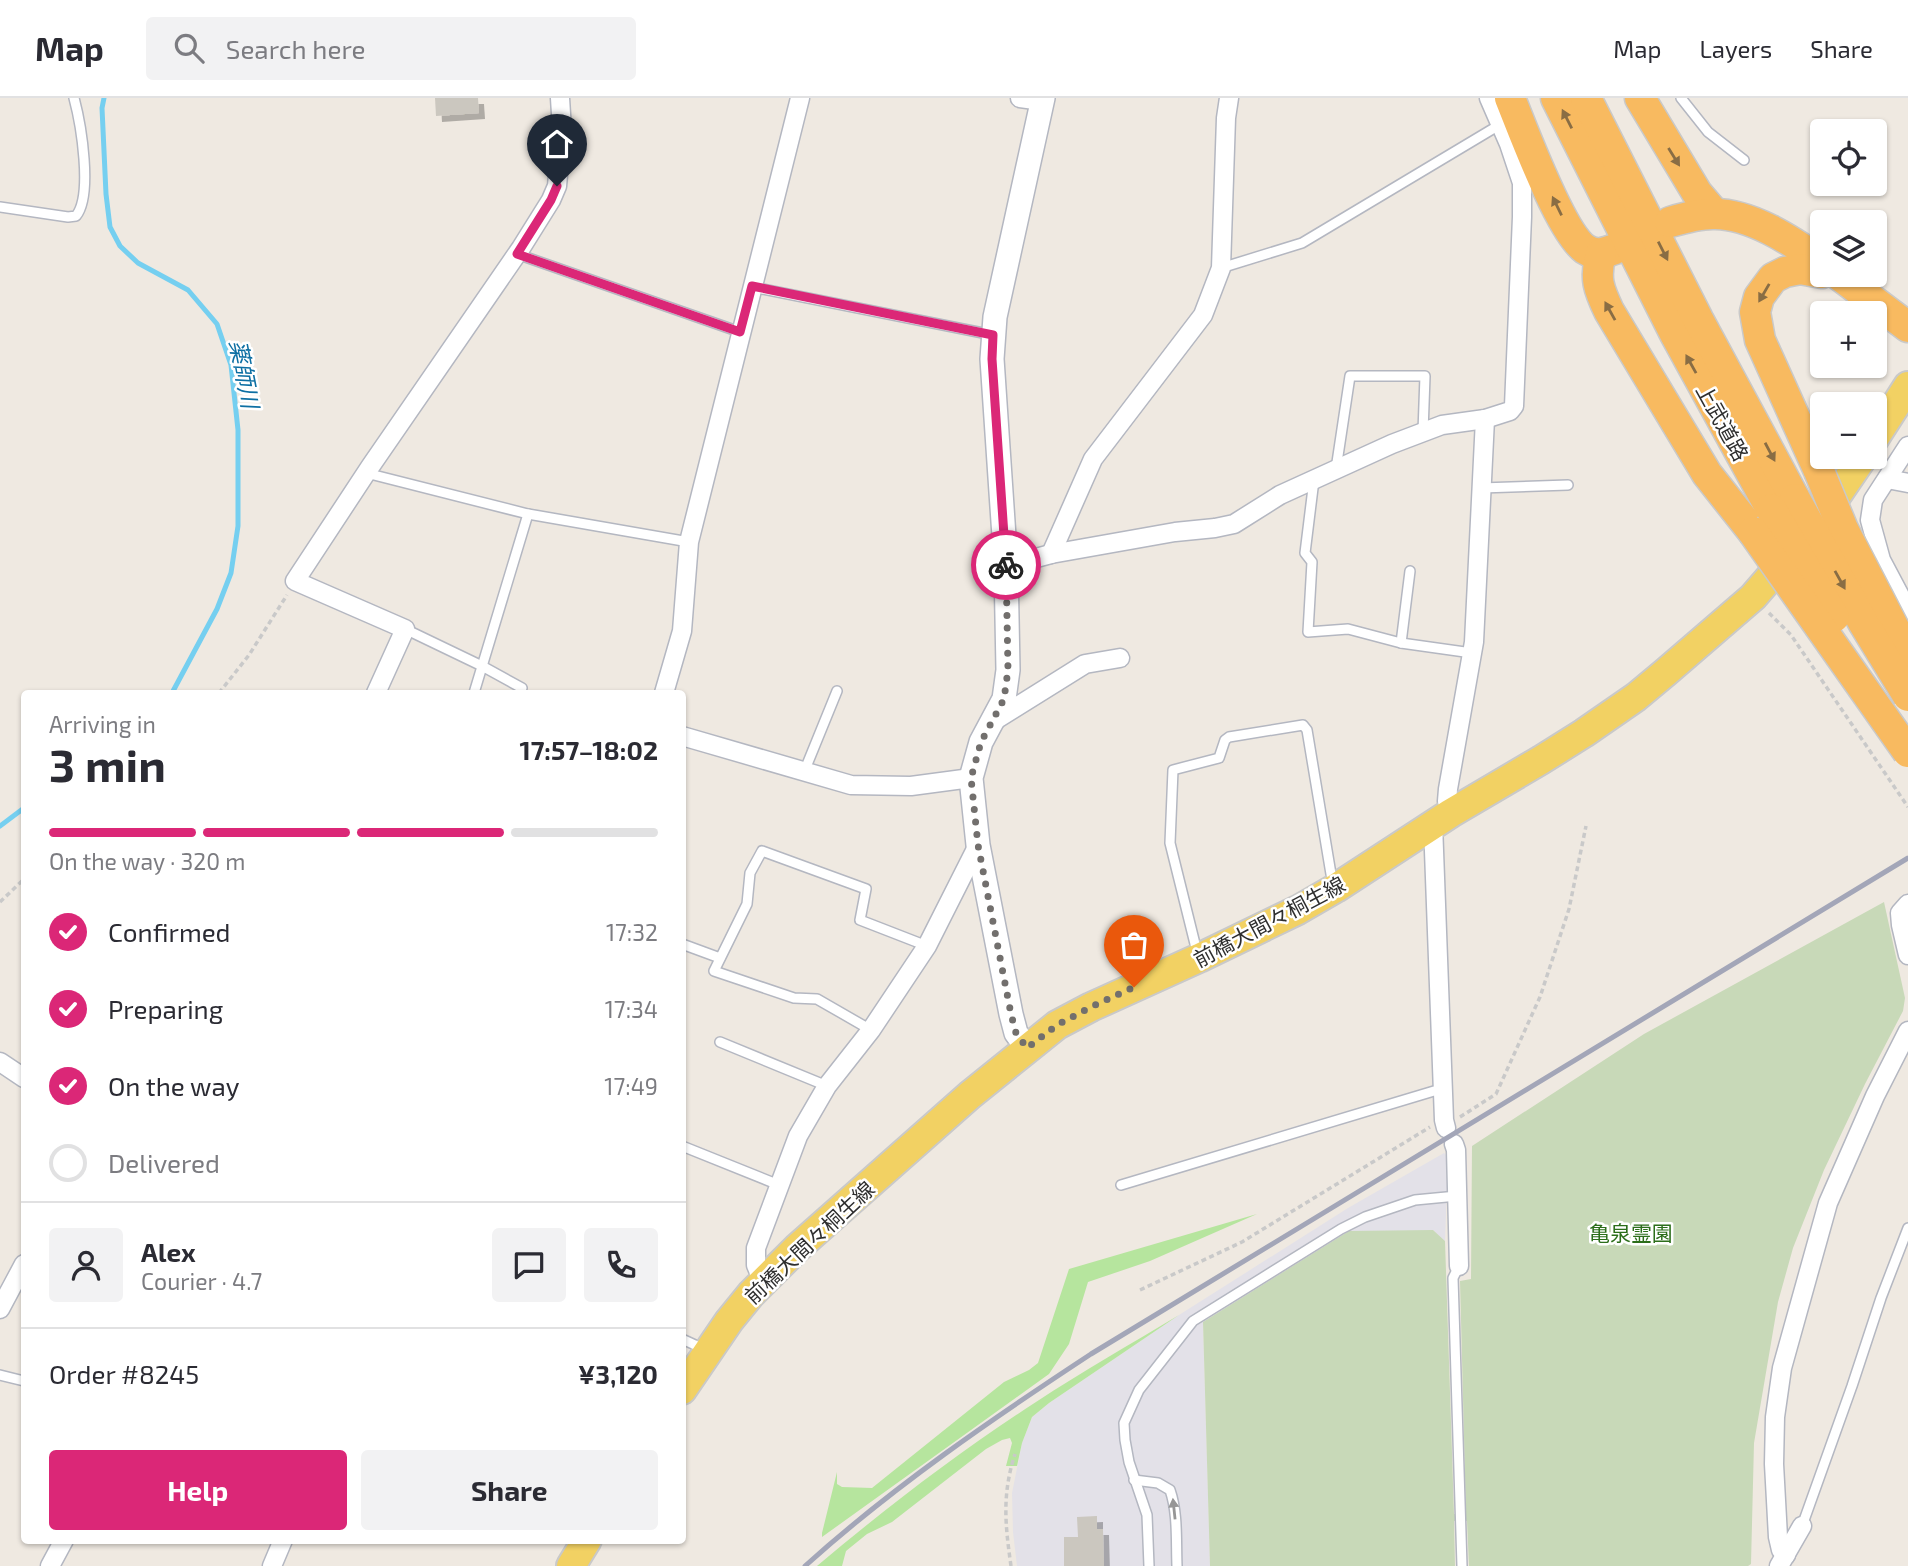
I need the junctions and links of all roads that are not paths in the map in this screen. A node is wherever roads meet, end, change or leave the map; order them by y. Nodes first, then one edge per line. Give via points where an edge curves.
1 (74, 98) edge
2 (560, 98) edge
3 (800, 98) edge
4 (1228, 98) edge
5 (1489, 98) edge
6 (1556, 98) edge
7 (1586, 98) edge
8 (1640, 98) edge
9 (1681, 98) edge
10 (1035, 99) edge
11 (1505, 111) edge
12 (1744, 160) dead end
13 (0, 207) edge
14 (1714, 214) junction
15 (1670, 222) dead end
16 (517, 254) junction
17 (1810, 255) edge
18 (1221, 268) junction
19 (1810, 271) edge
20 (752, 286) junction
21 (1846, 287) edge
22 (1855, 287) edge
23 (1871, 301) edge
24 (1874, 301) edge
25 (1887, 311) edge
26 (1908, 327) edge
27 (740, 332) junction
28 (993, 335) junction
29 (1908, 386) edge
30 (1485, 419) junction
31 (1887, 419) edge
32 (1423, 432) junction
33 (1908, 446) edge
34 (1336, 469) junction
35 (1855, 469) edge
36 (366, 472) junction
37 (1314, 480) junction
38 (1887, 480) junction
39 (1908, 483) edge
40 (1568, 485) dead end
41 (1481, 488) junction
42 (1773, 513) junction
43 (528, 514) junction
44 (689, 542) junction
45 (1051, 554) junction
46 (1006, 566) junction
47 (1410, 571) dead end
48 (1908, 611) edge
49 (405, 629) junction
50 (1401, 643) junction
51 (1472, 653) junction
52 (1908, 655) edge
53 (1120, 658) dead end
54 (482, 666) junction
55 (522, 688) dead end
56 (377, 690) edge
57 (475, 690) edge
58 (665, 690) edge
59 (836, 691) dead end
60 (1908, 696) edge
61 (992, 722) junction
62 (686, 737) edge
63 (1908, 737) edge
64 (1908, 752) edge
65 (804, 772) junction
66 (971, 778) junction
67 (1442, 818) junction
68 (978, 845) junction
69 (1336, 888) junction
70 (1908, 904) edge
71 (686, 945) edge
72 (927, 946) junction
73 (1908, 955) edge
74 (720, 958) junction
75 (1199, 958) junction
76 (871, 1030) junction
77 (1908, 1031) edge
78 (720, 1042) dead end
79 (1027, 1048) junction
80 (0, 1062) edge
81 (21, 1076) edge
82 (827, 1086) junction
83 (1443, 1091) junction
84 (686, 1148) edge
85 (779, 1185) junction
86 (1121, 1185) dead end
87 (1457, 1196) junction
88 (1908, 1228) edge
89 (1459, 1266) joint
90 (21, 1270) edge
91 (763, 1282) junction
92 (0, 1309) edge
93 (686, 1341) edge
94 (708, 1351) junction
95 (0, 1375) edge
96 (21, 1380) edge
97 (686, 1384) edge
98 (1134, 1479) junction
99 (1802, 1526) joint
100 (62, 1544) edge
101 (281, 1544) edge
102 (585, 1544) edge
103 (1783, 1560) edge
104 (50, 1566) edge
105 (272, 1566) edge
106 (571, 1566) edge
107 (1149, 1566) edge
108 (1177, 1566) edge
109 (1462, 1566) edge

1 - 13 lane via 85,181 82,209 68,217
2 - 16 street via 557,186
3 - 20 street
4 - 18 street
5 - 11 street
42 -> 6 highway, 上武道路 via 1675,334
7 -> 42 highway, 上武道路 via 1698,319
8 -> 14 highway
9 - 12 lane via 1708,132
10 - 28 street
11 - 18 lane via 1302,243
11 - 30 street via 1522,183 1514,406
42 -> 11 highway via 1707,474 1599,289 1597,267 1608,252 1582,247 1572,234
14 - 15 highway
14 - 17 highway via 1750,220
16 - 27 lane
16 - 36 street
18 - 45 street via 1203,315 1093,459
19 -> 52 highway, bridge via 1800,269 1773,278 1759,297 1755,312 1760,340 1843,529
20 - 27 street
20 - 28 lane
21 - 23 highway
22 - 24 highway
25 - 26 highway
27 - 44 street
28 - 46 street
29 - 31 main road
30 - 32 street
30 - 41 street
32 - 34 street
32 - 34 lane via 1425,376 1350,376
33 - 38 street
34 - 37 street
35 - 67 main road, 前橋大間々桐生線 via 1824,516 1753,597 1636,697 1552,754
36 - 43 lane
36 - 49 street via 295,582
37 - 45 street via 1234,524
37 - 50 lane via 1305,553 1312,562 1308,632 1348,629
38 - 39 street
38 - 48 street via 1873,500 1870,520 1881,560
40 - 41 lane
41 - 51 street
42 -> 60 highway, 上武道路, bridge via 1864,624
42 - 63 highway, 上武道路, bridge
42 - 64 highway, bridge
43 - 44 lane
43 - 54 lane
44 - 58 street via 682,631
45 - 46 street
46 - 61 street via 1008,670 1004,699
47 - 50 lane
49 - 54 lane
49 - 56 street
50 - 51 lane
51 - 67 street
53 - 61 street via 1085,664
54 - 55 lane
54 - 57 lane
59 - 65 lane
61 - 66 street
62 - 65 street
65 - 66 street via 851,785 911,786
66 - 68 street
67 - 69 main road, 前橋大間々桐生線
67 - 83 street
68 - 72 street
68 - 79 street via 1011,1014 1016,1033
69 - 75 main road, 前橋大間々桐生線
69 - 75 lane via 1307,730 1303,725 1229,737 1219,758 1173,770 1170,843
70 - 73 street via 1900,913
71 - 74 lane
72 - 74 lane via 860,920 866,889 762,851 750,873 747,904
72 - 76 street
74 - 76 lane via 714,971 794,998 817,999
75 - 79 main road, 前橋大間々桐生線 via 1091,1007
76 - 82 street
77 - 103 street via 1828,1203 1782,1368 1774,1464
78 - 82 lane
79 - 91 main road, 前橋大間々桐生線
80 - 81 street
82 - 85 street via 797,1136
83 - 86 lane
83 - 87 street via 1444,1120 1457,1150
84 - 85 lane
85 - 91 street via 756,1248
87 - 89 street
87 - 98 lane via 1415,1200 1365,1217 1193,1321 1130,1406 1124,1423
88 - 99 lane
89 - 109 lane via 1453,1278
90 - 92 street
91 - 94 main road, 前橋大間々桐生線
93 - 94 lane
94 - 97 main road, 前橋大間々桐生線
95 - 96 lane
98 - 107 lane via 1147,1515
108 -> 98 lane via 1170,1490
99 - 103 street
100 - 104 street
101 - 105 street
102 - 106 main road

